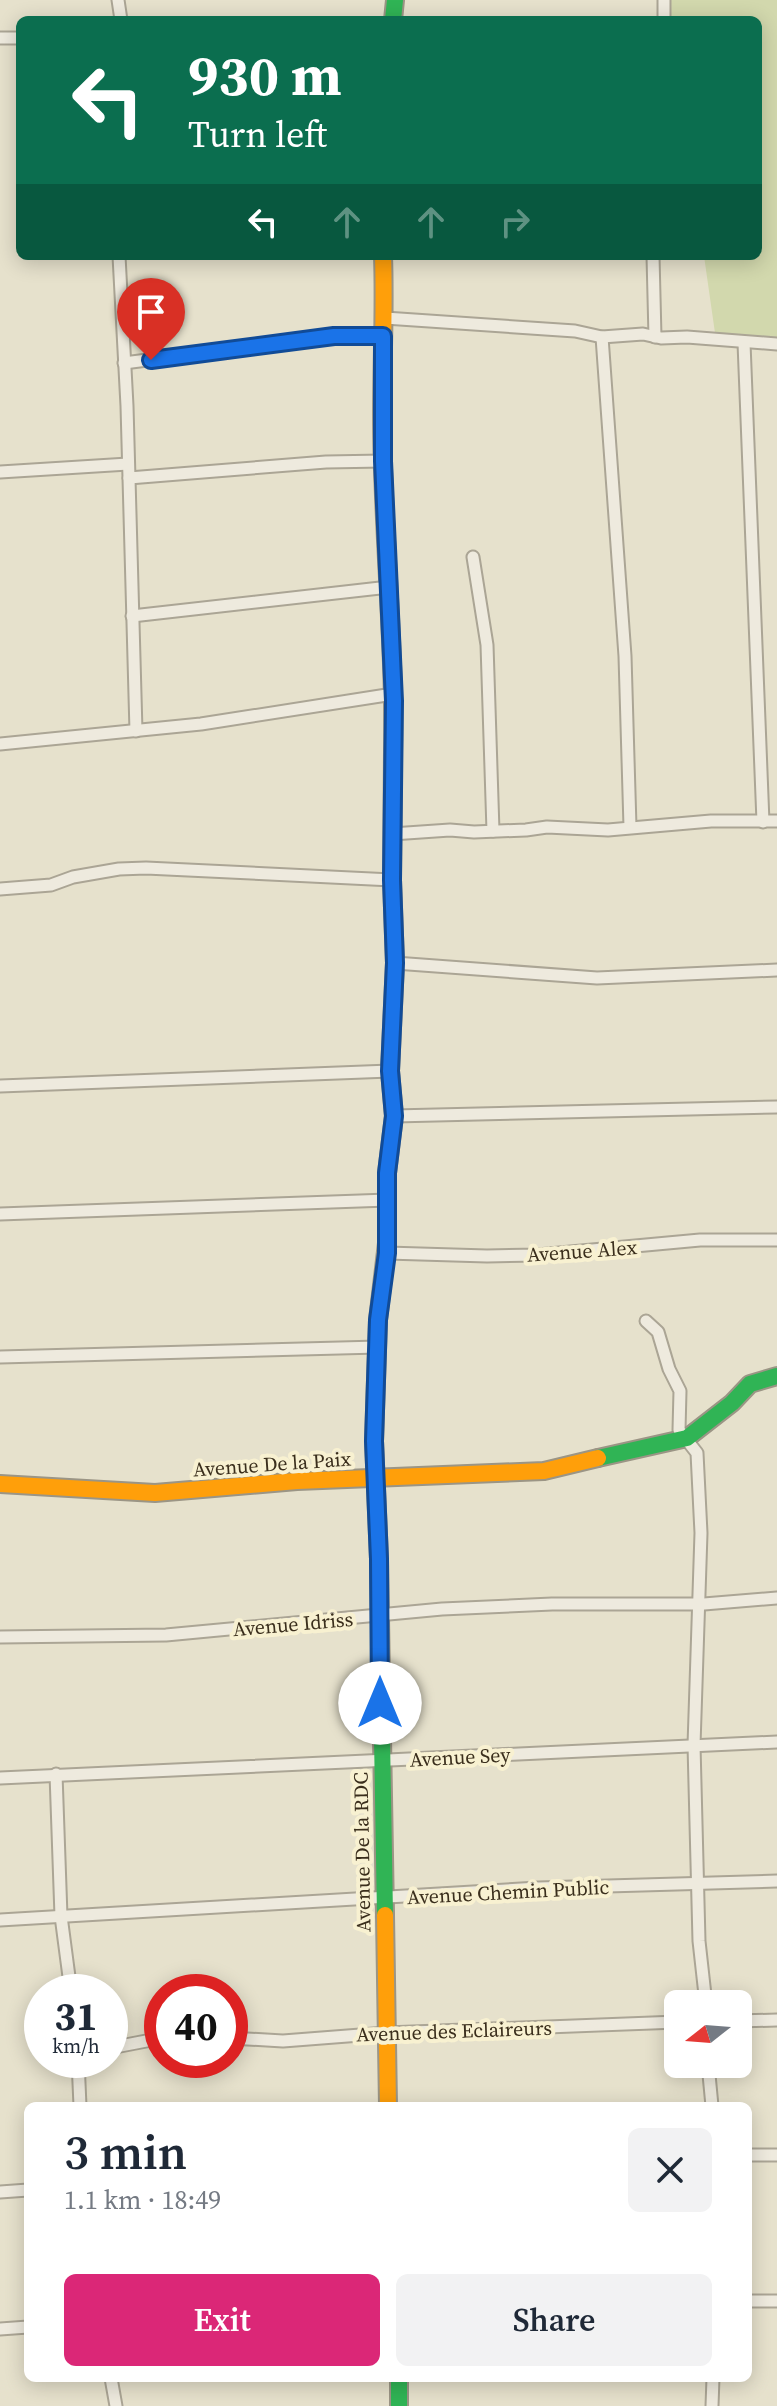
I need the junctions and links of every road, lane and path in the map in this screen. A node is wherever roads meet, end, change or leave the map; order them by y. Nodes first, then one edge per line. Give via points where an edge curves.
1 (119, 260) edge
2 (383, 260) edge
3 (653, 260) edge
4 (385, 318) junction
5 (383, 336) junction
6 (602, 337) junction
7 (655, 337) junction
8 (744, 343) junction
9 (777, 344) edge
10 (124, 363) junction
11 (383, 461) junction
12 (128, 464) junction
13 (0, 472) edge
14 (129, 478) junction
15 (473, 557) dead end
16 (389, 587) junction
17 (132, 616) junction
18 (393, 694) junction
19 (136, 731) junction
20 (0, 744) edge
21 (777, 821) edge
22 (763, 822) junction
23 (630, 827) junction
24 (493, 831) junction
25 (392, 834) junction
26 (392, 880) junction
27 (0, 889) edge
28 (395, 963) junction
29 (777, 970) edge
30 (390, 1071) junction
31 (0, 1086) edge
32 (777, 1107) edge
33 (394, 1116) junction
34 (388, 1200) junction
35 (0, 1214) edge
36 (777, 1240) edge
37 (387, 1253) junction
38 (646, 1321) dead end
39 (378, 1347) junction
40 (0, 1357) edge
41 (777, 1376) edge
42 (687, 1438) junction
43 (375, 1478) junction
44 (0, 1484) edge
45 (777, 1598) edge
46 (697, 1603) junction
47 (380, 1617) junction
48 (0, 1637) edge
49 (777, 1742) edge
50 (694, 1745) junction
51 (381, 1761) junction
52 (56, 1774) junction
53 (0, 1778) edge
54 (777, 1881) edge
55 (698, 1884) junction
56 (382, 1898) junction
57 (61, 1916) junction
58 (0, 1920) edge
59 (69, 1974) edge
60 (704, 1990) edge
61 (777, 2020) edge
62 (752, 2021) edge
63 (664, 2023) edge
64 (386, 2033) junction
65 (248, 2039) edge
66 (79, 2078) edge
67 (709, 2078) edge
68 (80, 2102) edge
69 (388, 2102) edge
70 (712, 2102) edge
71 (752, 2155) edge
72 (777, 2155) edge
73 (24, 2190) edge
74 (0, 2192) edge
75 (752, 2301) edge
76 (777, 2301) edge
77 (24, 2327) edge
78 (0, 2329) edge
79 (112, 2382) edge
80 (399, 2382) edge
81 (713, 2382) edge
82 (116, 2406) edge
83 (399, 2406) edge
84 (712, 2406) edge

1 - 10 street
2 - 4 street, Avenue De la RDC
3 - 7 street
4 - 5 street, Avenue De la RDC
4 - 6 street
5 - 10 street via 334,336
5 - 11 street, Avenue De la RDC
6 - 7 street
6 - 23 street via 625,656
7 - 8 street
8 - 9 street
8 - 22 street
10 - 12 street
11 - 14 street
11 - 16 street, Avenue De la RDC
12 - 13 street
12 - 14 street
14 - 17 street
15 - 24 street via 487,645
16 - 17 street
16 - 18 street, Avenue De la RDC
17 - 19 street
18 - 19 street
18 - 25 street, Avenue De la RDC
19 - 20 street
21 - 22 street
22 - 23 street
23 - 24 street
24 - 25 street
25 - 26 street, Avenue De la RDC
26 - 27 street via 146,868
26 - 28 street, Avenue De la RDC
28 - 29 street via 597,978
28 - 30 street, Avenue De la RDC
30 - 31 street
30 - 33 street, Avenue De la RDC
32 - 33 street
33 - 34 street, Avenue De la RDC
34 - 35 street
34 - 37 street, Avenue De la RDC
36 - 37 street, Avenue Alex via 700,1240 538,1255
37 - 39 street, Avenue De la RDC
38 - 42 street via 658,1332 680,1391 679,1430
39 - 40 street
39 - 43 street, Avenue De la RDC
41 - 42 street via 750,1384
42 - 43 street, Avenue De la Paix via 544,1471
42 - 46 street via 698,1466
43 - 44 street, Avenue De la Paix via 155,1493
43 - 47 street, Avenue De la RDC
45 - 46 street, Avenue Idriss
46 - 47 street, Avenue Idriss via 552,1604
46 - 50 street
47 - 48 street, Avenue Idriss via 166,1635
47 - 51 street, Avenue De la RDC
49 - 50 street, Avenue Sey
50 - 51 street, Avenue Sey
50 - 55 street
51 - 52 street, Avenue Sey
51 - 56 street, Avenue De la RDC
52 - 53 street, Avenue Sey
52 - 57 street
54 - 55 street, Avenue Chemin Public
55 - 56 street, Avenue Chemin Public
55 - 60 street
56 - 57 street, Avenue Chemin Public
56 - 64 street, Avenue De la RDC
57 - 58 street, Avenue Chemin Public
57 - 59 street
61 - 62 street
63 - 64 street, Avenue des Eclaireurs
64 - 65 street, Avenue des Eclaireurs
64 - 69 street, Avenue De la RDC
66 - 68 street
67 - 70 street
71 - 72 street
73 - 74 street
75 - 76 street
77 - 78 street
79 - 82 street
80 - 83 street
81 - 84 street

